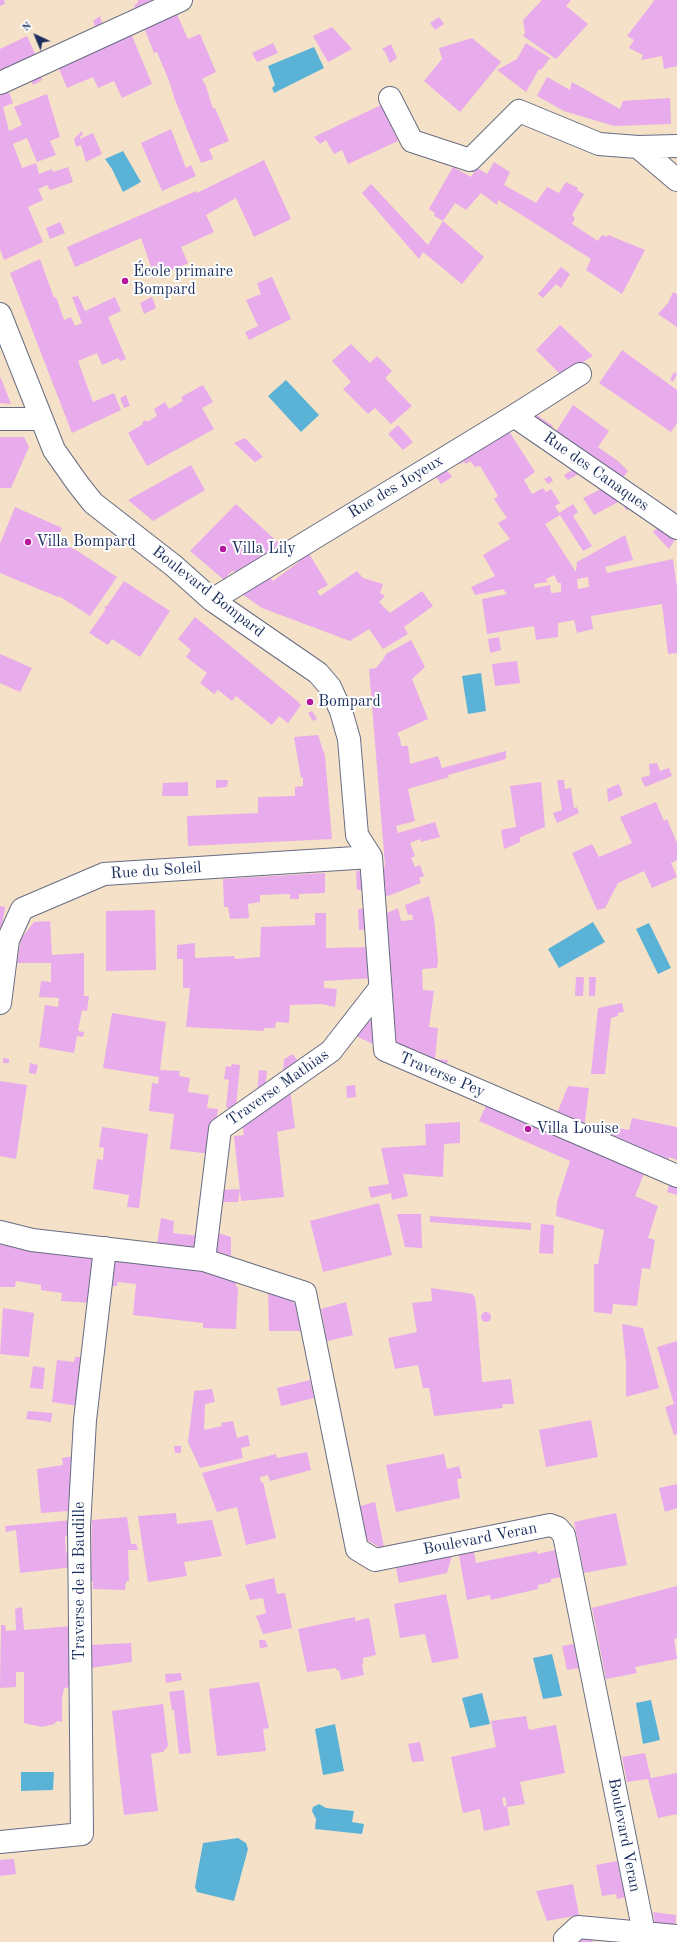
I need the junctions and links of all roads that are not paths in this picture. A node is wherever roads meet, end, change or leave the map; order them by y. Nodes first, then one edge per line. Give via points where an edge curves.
1 (181, 0) edge
2 (0, 83) edge
3 (390, 98) dead end
4 (677, 146) edge
5 (638, 148) junction
6 (677, 180) edge
7 (0, 314) edge
8 (580, 374) dead end
9 (514, 416) junction
10 (0, 419) edge
11 (41, 419) junction
12 (677, 528) edge
13 (212, 600) junction
14 (371, 857) junction
15 (380, 988) junction
16 (0, 1003) edge
17 (677, 1176) edge
18 (0, 1232) edge
19 (105, 1248) junction
20 (204, 1260) junction
21 (0, 1842) edge
22 (644, 1933) junction
23 (677, 1936) edge
24 (566, 1942) edge

1 - 2 street
3 - 5 street via 412,141 470,160 519,111 599,144
4 - 5 street
5 - 6 street
7 - 11 street, Boulevard Bompard
8 - 9 street, Rue des Joyeux
9 - 12 street, Rue des Canaques
9 - 13 street, Rue des Joyeux
10 - 11 street
11 - 13 street, Boulevard Bompard via 54,450 93,503 174,566
13 - 14 street, Boulevard Bompard via 318,673 330,687 341,711 349,739 357,835
14 - 15 street, Traverse Pey
14 - 16 street, Rue du Soleil via 104,874 22,909 8,940
15 - 17 street, Traverse Pey via 384,1050
15 - 20 street, Traverse Mathias via 331,1051 220,1130
18 - 19 street via 32,1240
19 - 20 street
19 - 21 street, Traverse de la Baudille via 85,1420 79,1527 82,1834
20 - 22 street, Boulevard Veran via 305,1293 357,1549 375,1560 550,1525 558,1528 564,1535
22 - 23 street
22 - 24 street via 578,1927 565,1940

